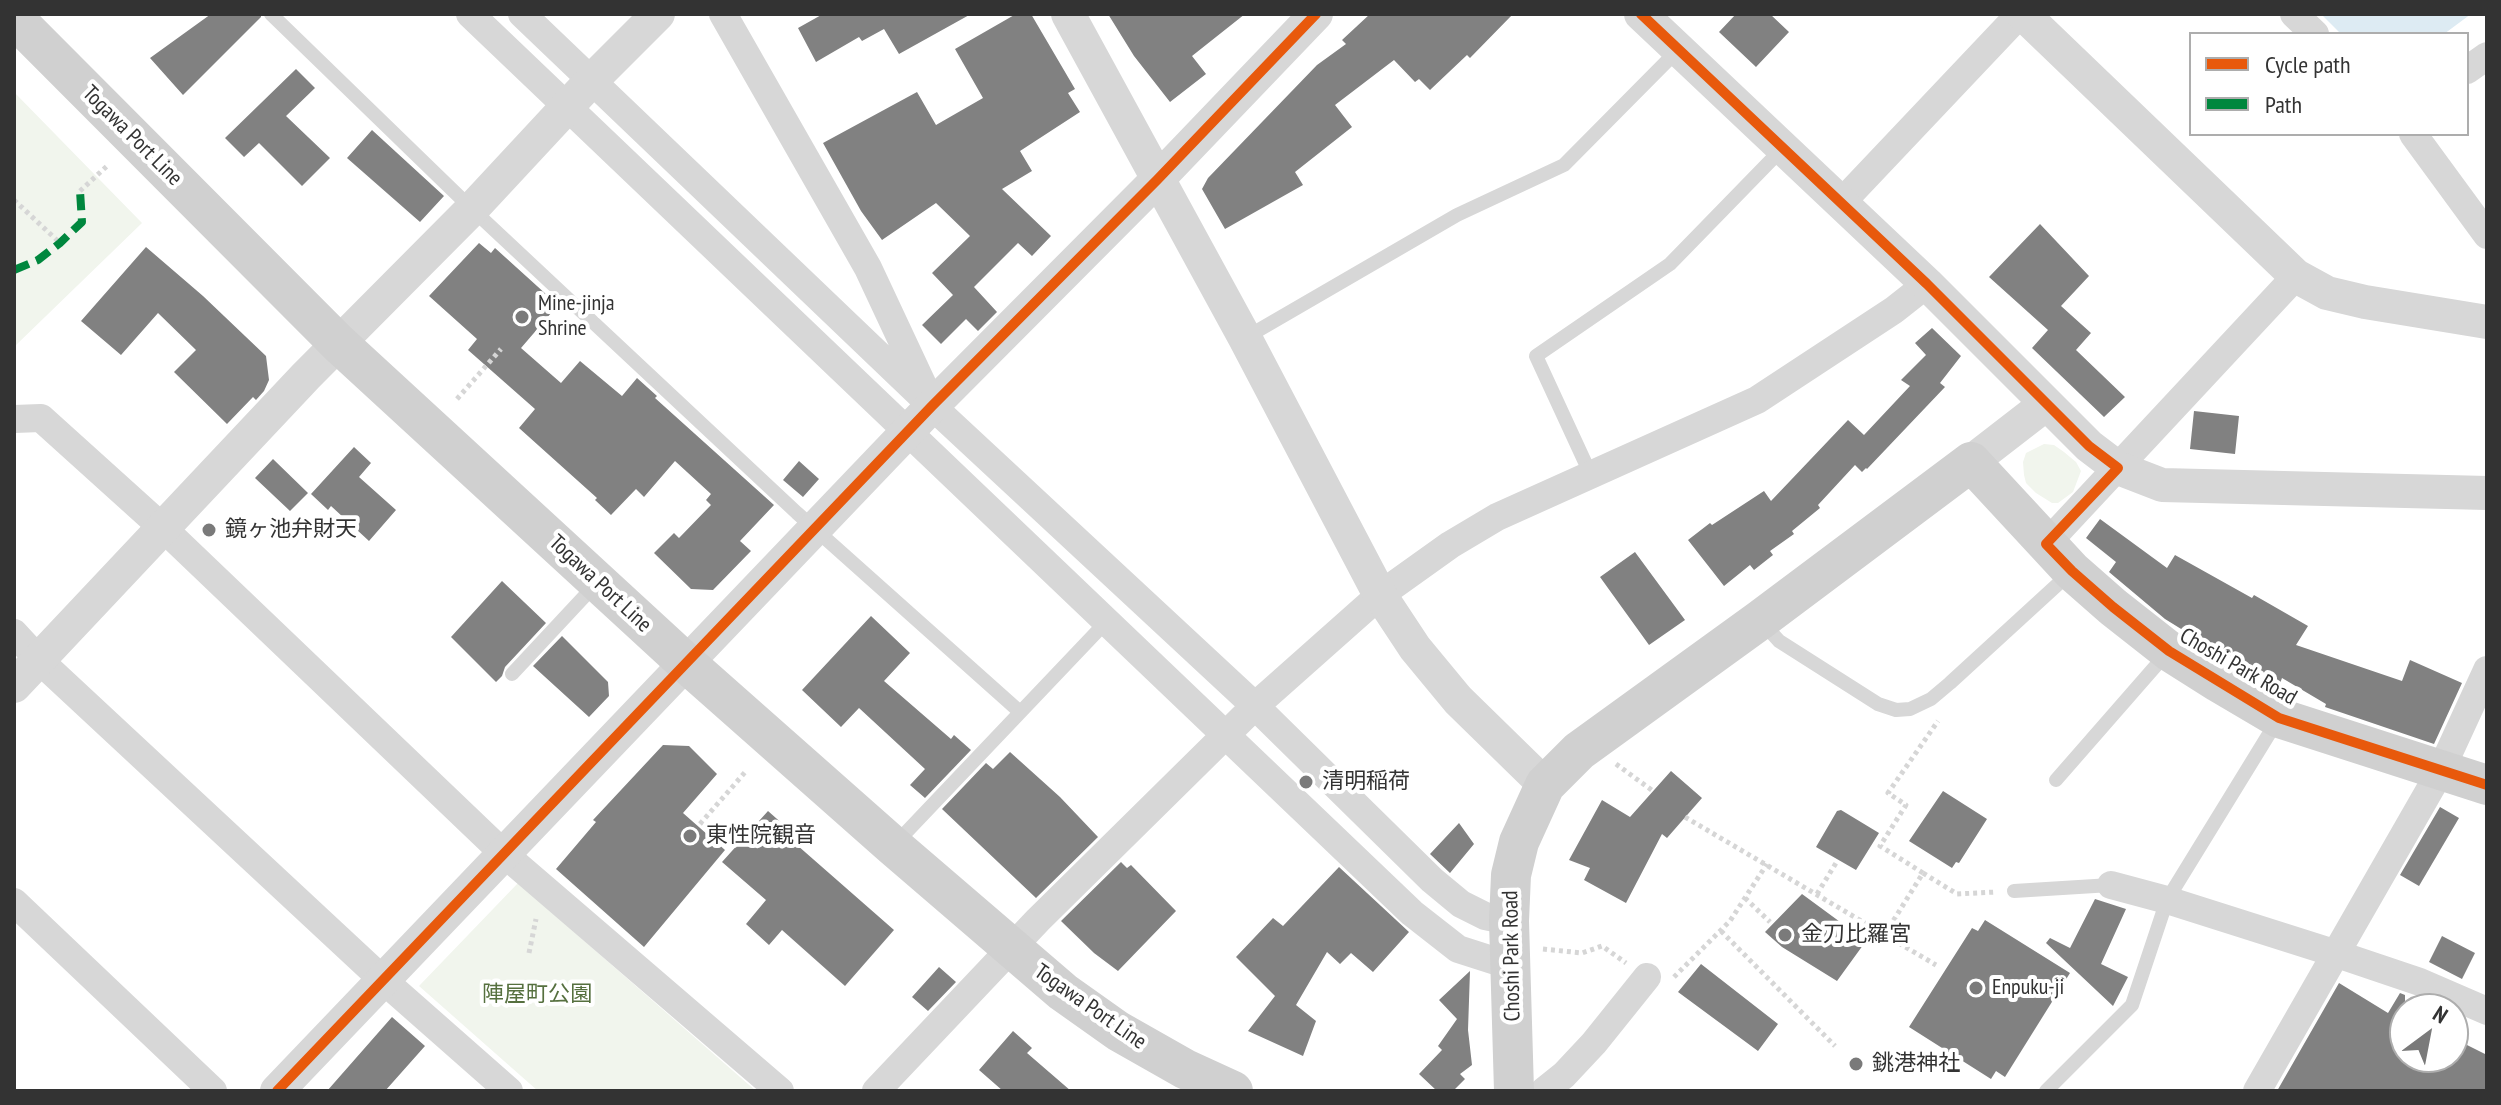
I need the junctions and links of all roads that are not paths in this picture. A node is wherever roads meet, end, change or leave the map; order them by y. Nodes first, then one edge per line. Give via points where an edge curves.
1 (271, 14) edge
2 (470, 14) edge
3 (522, 14) edge
4 (658, 14) edge
5 (723, 14) edge
6 (1068, 14) edge
7 (1316, 14) edge
8 (1641, 14) edge
9 (2022, 14) edge
10 (2294, 14) edge
11 (14, 18) edge
12 (2313, 32) edge
13 (1678, 49) junction
14 (2487, 56) edge
15 (2469, 69) edge
16 (591, 81) junction
17 (567, 107) junction
18 (2414, 136) edge
19 (1782, 149) junction
20 (1157, 180) junction
21 (1841, 203) junction
22 (472, 209) junction
23 (2487, 235) edge
24 (2296, 276) junction
25 (1927, 284) junction
26 (2487, 322) edge
27 (1245, 338) junction
28 (338, 343) junction
29 (2046, 404) junction
30 (932, 406) junction
31 (14, 419) edge
32 (907, 432) junction
33 (1971, 462) junction
34 (2118, 468) junction
35 (1590, 473) junction
36 (2487, 493) edge
37 (164, 529) junction
38 (814, 529) junction
39 (2059, 557) junction
40 (598, 582) junction
41 (1380, 595) junction
42 (1108, 620) junction
43 (1760, 620) junction
44 (14, 633) edge
45 (2169, 651) junction
46 (39, 660) junction
47 (686, 663) junction
48 (2487, 670) edge
49 (512, 674) dead end
50 (14, 686) edge
51 (1255, 706) junction
52 (1020, 712) junction
53 (2279, 718) junction
54 (1226, 735) junction
55 (2440, 772) junction
56 (2056, 780) dead end
57 (1545, 785) junction
58 (2487, 785) edge
59 (893, 846) junction
60 (503, 853) junction
61 (2111, 885) joint
62 (2014, 891) road end
63 (2167, 900) junction
64 (14, 902) edge
65 (1509, 921) junction
66 (1010, 949) junction
67 (2334, 953) junction
68 (1527, 957) junction
69 (1647, 977) road end
70 (383, 980) junction
71 (2487, 1011) edge
72 (213, 1091) edge
73 (277, 1091) edge
74 (509, 1091) edge
75 (780, 1091) edge
76 (876, 1091) edge
77 (1233, 1091) edge
78 (1514, 1091) edge
79 (1544, 1091) edge
80 (2046, 1091) edge
81 (2257, 1091) edge

1 - 22 lane
2 - 17 street
3 - 16 street
4 - 16 street
5 - 30 street via 868,268
6 - 20 street
7 - 20 street
8 - 13 street
9 - 21 street
9 - 24 street
10 - 12 street
11 - 28 main road, Togawa Port Line
13 - 19 street
13 - 27 lane via 1564,165 1457,215
14 - 15 street
16 - 17 street
16 - 30 street
17 - 22 street
17 - 32 street
18 - 23 street
19 - 21 street
19 - 35 lane via 1670,264 1536,356
20 - 27 street
20 - 30 street
21 - 25 street
22 - 28 street
22 - 38 lane
24 - 26 street via 2327,293
24 - 34 street
25 - 29 street
25 - 35 street via 1757,400
27 - 41 street
28 - 37 street
28 - 40 main road, Togawa Port Line
29 - 33 street
29 - 34 street
30 - 32 street
30 - 51 street
31 - 37 street via 41,418
32 - 38 street
32 - 42 street
33 - 39 main road, Choshi Park Road
33 - 43 main road, Choshi Park Road
34 - 36 street via 2162,485
34 - 39 street
35 - 41 street via 1497,517
37 - 46 street
37 - 60 street
38 - 47 street
38 - 52 lane
39 - 43 lane via 1950,683 1910,709 1878,704 1779,641
39 - 45 main road, Choshi Park Road
40 - 47 main road, Togawa Port Line
40 - 49 lane
41 - 51 street
41 - 57 street via 1458,700
42 - 52 lane
42 - 54 street
43 - 57 main road, Choshi Park Road via 1579,751
44 - 46 street
45 - 53 main road, Choshi Park Road
45 - 56 lane
46 - 50 street
46 - 70 street
47 - 59 main road, Togawa Port Line
47 - 60 street
48 - 55 street
51 - 54 street
51 - 65 street via 1432,880 1461,904
52 - 59 lane
53 - 55 main road, Choshi Park Road
53 - 63 lane
54 - 66 street
54 - 68 street via 1436,934 1470,954
55 - 58 main road, Choshi Park Road
55 - 67 street
57 - 65 main road, Choshi Park Road via 1519,842
59 - 66 main road, Togawa Port Line
60 - 70 street
60 - 75 street
61 - 62 lane
61 - 63 street
63 - 67 street
63 - 80 lane via 2132,1005
64 - 72 street
65 - 68 main road, Choshi Park Road
66 - 76 street
66 - 77 main road, Togawa Port Line via 1118,1031
67 - 71 street
67 - 81 street
68 - 78 main road, Choshi Park Road
69 - 79 street via 1594,1043
70 - 73 street
70 - 74 street

